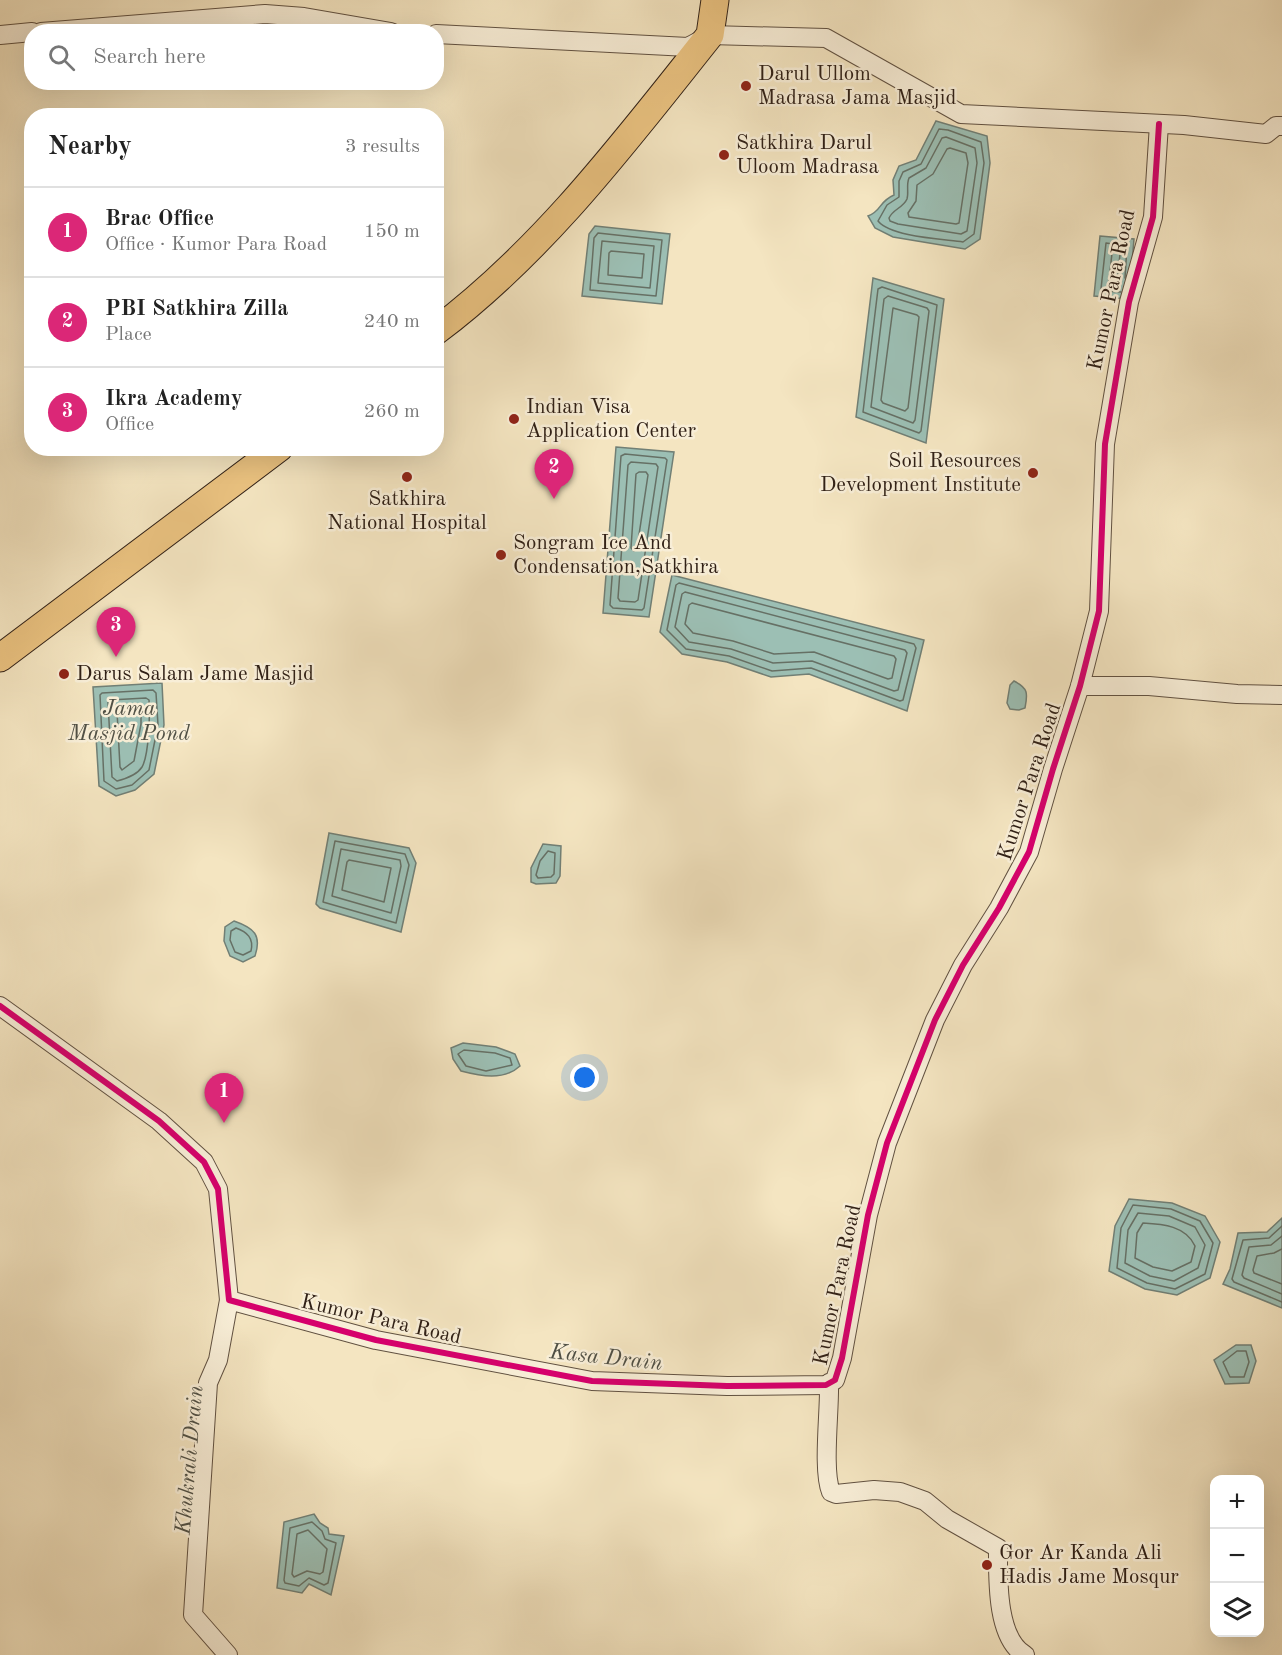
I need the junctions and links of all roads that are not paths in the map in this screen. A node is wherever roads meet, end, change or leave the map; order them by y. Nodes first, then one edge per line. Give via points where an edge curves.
1 (715, 0) edge
2 (127, 24) edge
3 (344, 24) edge
4 (24, 33) edge
5 (444, 34) edge
6 (0, 35) edge
7 (710, 35) junction
8 (1159, 123) junction
9 (1282, 126) edge
10 (444, 325) edge
11 (268, 456) edge
12 (0, 658) edge
13 (1080, 686) junction
14 (1282, 695) edge
15 (0, 1006) edge
16 (229, 1300) junction
17 (829, 1383) junction
18 (228, 1655) edge
19 (1025, 1655) edge

1 - 7 highway
2 - 3 street via 265,14
4 - 6 street
5 - 7 street via 688,47
7 - 8 street via 826,38 961,114
7 - 10 highway via 558,220
8 - 9 street via 1266,134
8 - 13 street, Kumor Para Road via 1153,217 1128,302 1105,444 1099,611
11 - 12 highway
13 - 14 street via 1149,686
13 - 17 street, Kumor Para Road via 1029,852 935,1020 887,1143 868,1215 842,1358 835,1380
15 - 16 street via 159,1121 204,1162 218,1189
16 - 17 street, Kumor Para Road via 376,1341 592,1381 727,1386
16 - 18 street via 218,1360 208,1383 193,1615
17 - 19 street via 831,1492 900,1492 925,1501 947,1519 998,1548 1003,1621 1015,1649

